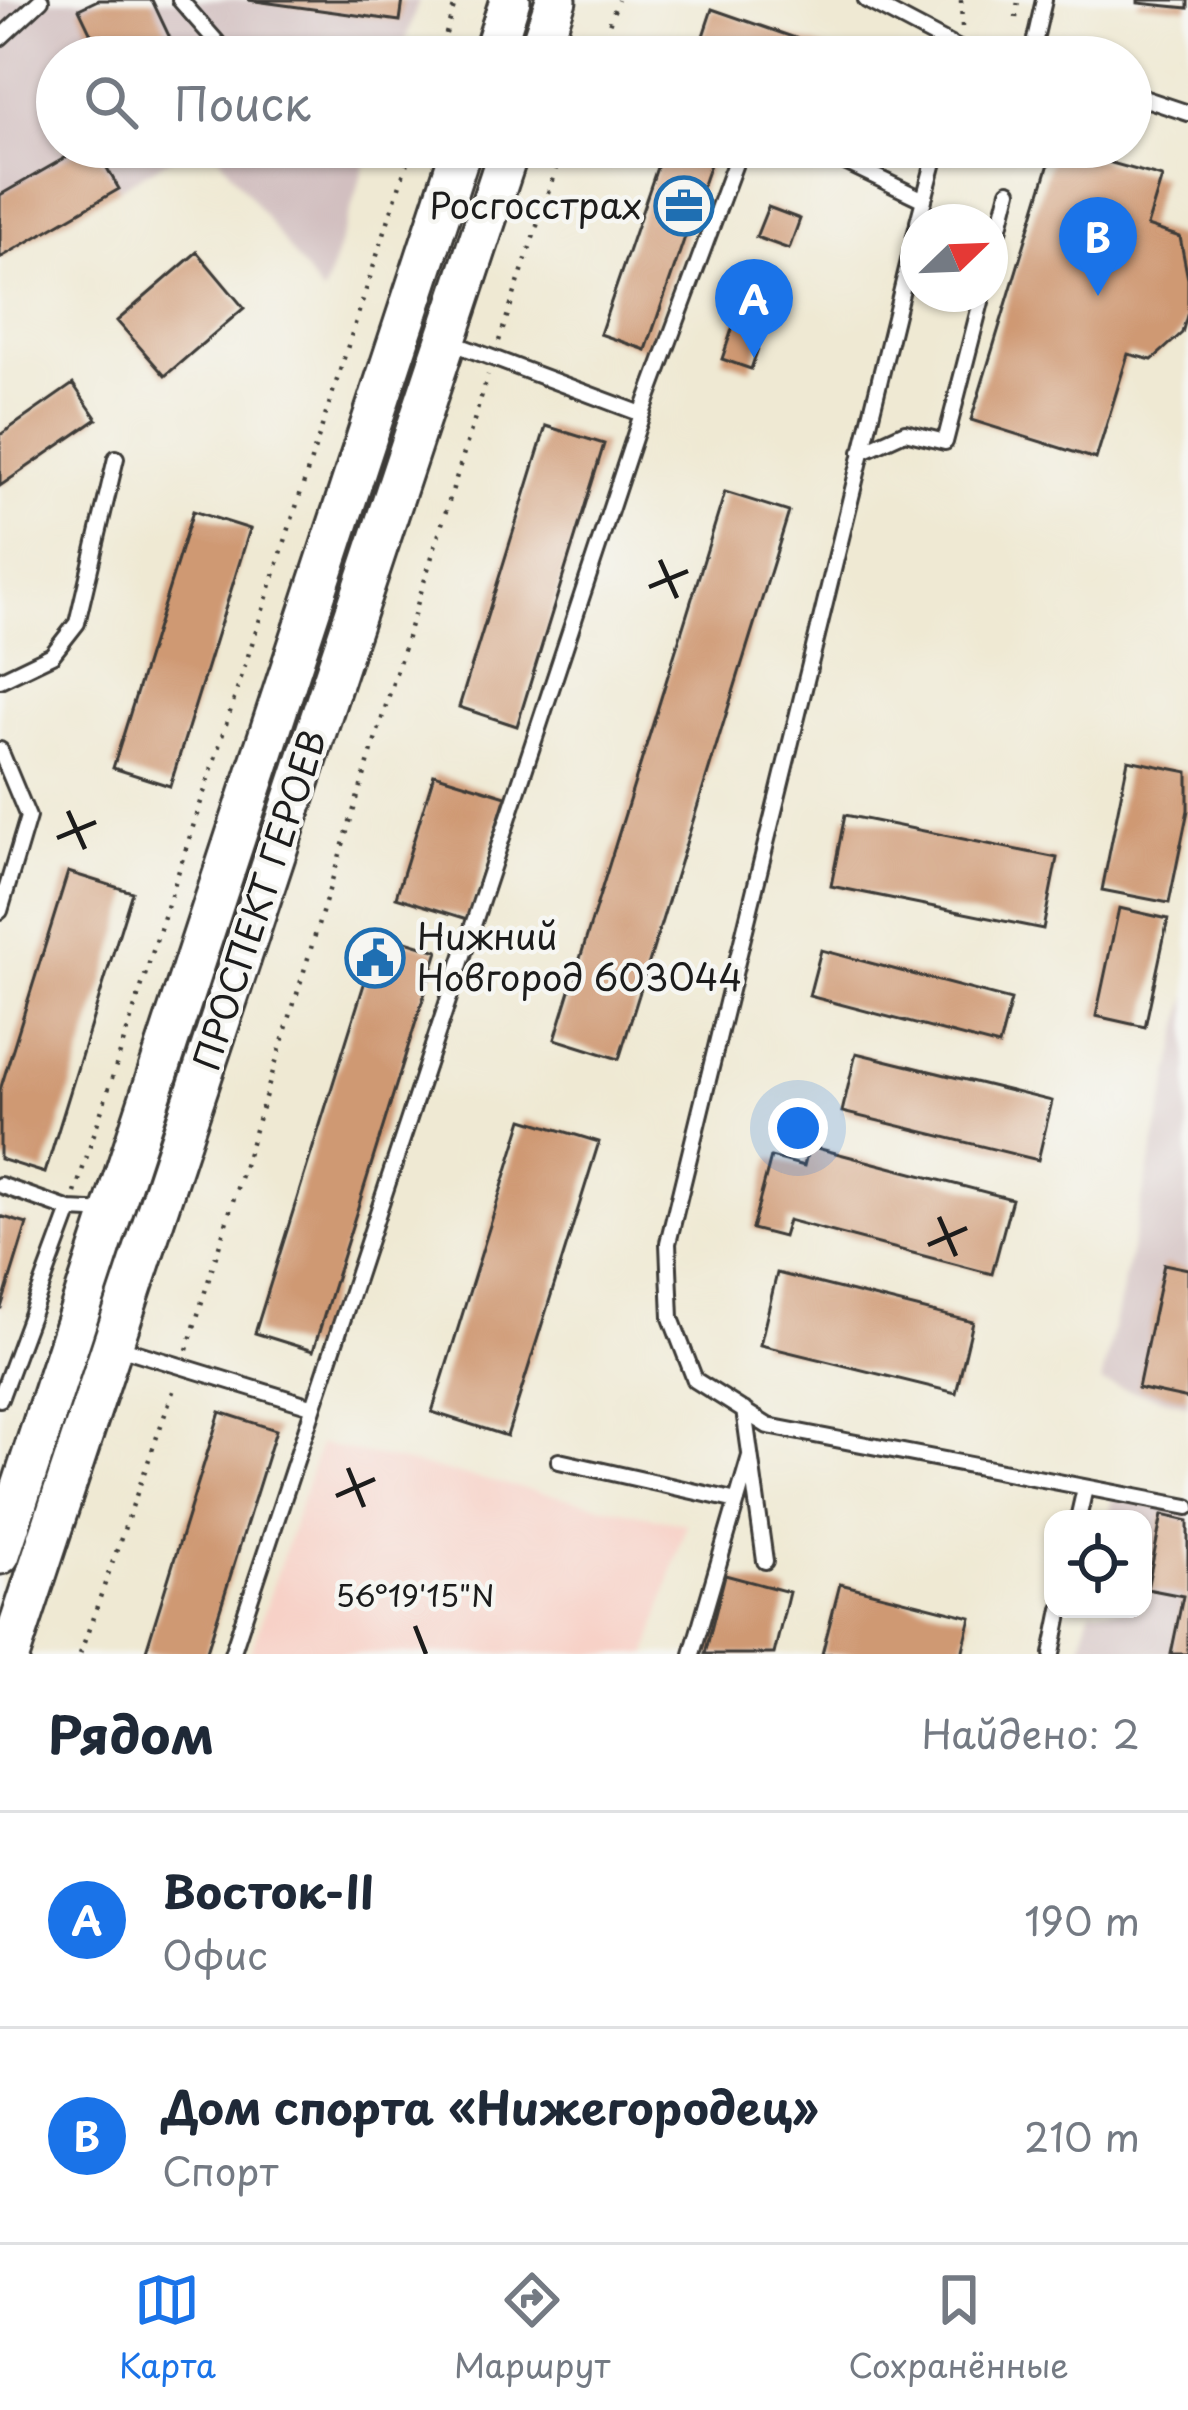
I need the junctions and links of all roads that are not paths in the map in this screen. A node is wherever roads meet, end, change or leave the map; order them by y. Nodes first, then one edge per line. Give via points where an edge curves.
1 (40, 0) edge
2 (180, 0) edge
3 (510, 0) edge
4 (556, 0) edge
5 (866, 0) edge
6 (1043, 0) edge
7 (212, 36) edge
8 (498, 36) edge
9 (544, 36) edge
10 (930, 36) edge
11 (1035, 36) edge
12 (0, 38) edge
13 (1152, 101) edge
14 (1188, 113) edge
15 (455, 168) edge
16 (503, 168) edge
17 (734, 168) edge
18 (858, 168) edge
19 (932, 168) edge
20 (1009, 191) dead end
21 (924, 200) junction
22 (923, 204) edge
23 (1006, 204) edge
24 (900, 295) edge
25 (978, 312) edge
26 (445, 341) junction
27 (642, 414) junction
28 (861, 452) junction
29 (116, 458) dead end
30 (0, 680) edge
31 (0, 750) edge
32 (0, 910) edge
33 (0, 1185) edge
34 (70, 1210) junction
35 (111, 1212) junction
36 (112, 1345) junction
37 (0, 1399) edge
38 (311, 1406) junction
39 (744, 1410) junction
40 (750, 1456) junction
41 (559, 1462) dead end
42 (10, 1487) edge
43 (1084, 1488) junction
44 (737, 1501) junction
45 (1188, 1508) edge
46 (1080, 1510) edge
47 (0, 1554) edge
48 (765, 1561) dead end
49 (1058, 1618) edge
50 (10, 1654) edge
51 (232, 1654) edge
52 (692, 1654) edge
53 (1052, 1654) edge

1 - 12 lane
2 - 7 lane
3 - 8 main road
4 - 9 main road
5 - 10 lane
6 - 11 lane
13 - 14 lane
15 - 35 main road, ПРОСПЕКТ ГЕРОЕВ
16 - 26 main road, ПРОСПЕКТ ГЕРОЕВ
17 - 27 lane
18 - 21 lane
19 - 21 lane
20 - 23 lane
21 - 22 lane
24 - 28 lane
25 - 28 lane via 945,442 905,432
26 - 27 lane
26 - 36 main road, ПРОСПЕКТ ГЕРОЕВ
27 - 38 lane
28 - 39 lane via 668,1243 670,1318 695,1380
29 - 30 lane via 77,623 52,655
31 - 32 lane via 28,817
33 - 34 lane
34 - 35 lane
34 - 37 lane
35 - 42 main road, ПРОСПЕКТ ГЕРОЕВ
36 - 38 lane
36 - 50 main road, ПРОСПЕКТ ГЕРОЕВ
38 - 51 lane
39 - 40 lane
39 - 43 lane via 768,1426
40 - 44 lane
40 - 48 lane
41 - 44 lane
42 - 47 main road, ПРОСПЕКТ ГЕРОЕВ
43 - 45 lane
43 - 46 lane
44 - 52 lane
49 - 53 lane

